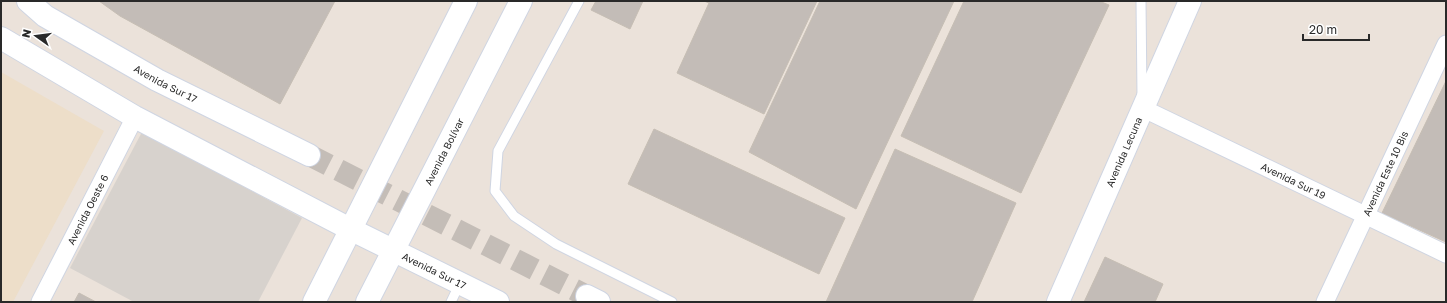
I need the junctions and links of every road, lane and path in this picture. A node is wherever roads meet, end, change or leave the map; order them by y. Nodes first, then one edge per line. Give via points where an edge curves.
1 (28, 1) edge
2 (466, 1) edge
3 (521, 1) edge
4 (579, 1) edge
5 (1141, 1) edge
6 (1190, 1) edge
7 (1, 38) edge
8 (1446, 44) edge
9 (1142, 108) junction
10 (135, 117) junction
11 (309, 155) tunnel mouth
12 (1364, 216) junction
13 (350, 229) junction
14 (394, 251) junction
15 (1446, 254) edge
16 (456, 293) edge
17 (40, 302) edge
18 (314, 302) edge
19 (367, 302) edge
20 (498, 302) edge
21 (672, 302) edge
22 (1058, 302) edge
23 (1325, 302) edge

1 - 11 main road, Avenida Sur 17 via 45,16 156,80
2 - 13 main road
3 - 14 main road, Avenida Bolívar
4 - 21 lane via 498,151 495,191 514,216 556,244
5 - 9 lane
6 - 9 main road, Avenida Lecuna
7 - 10 main road, Avenida Sur 17
8 - 12 street, Avenida Este 10 Bis
9 - 12 street, Avenida Sur 19
9 - 22 main road, Avenida Lecuna
10 - 13 main road, Avenida Sur 17
10 - 17 street, Avenida Oeste 6
12 - 15 street, Avenida Sur 19
12 - 23 street, Avenida Este 10 Bis
13 - 14 main road, Avenida Sur 17
13 - 18 main road
14 - 16 main road, Avenida Sur 17
14 - 19 main road, Avenida Bolívar
16 - 20 main road, Avenida Sur 17

